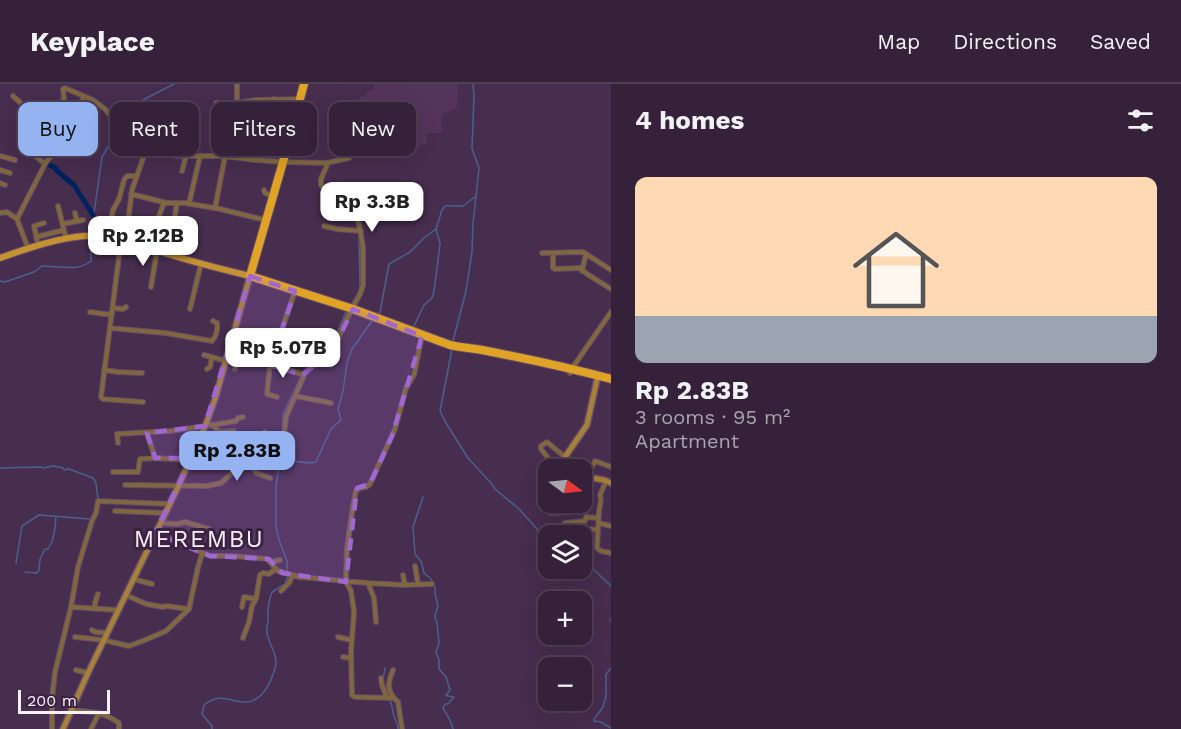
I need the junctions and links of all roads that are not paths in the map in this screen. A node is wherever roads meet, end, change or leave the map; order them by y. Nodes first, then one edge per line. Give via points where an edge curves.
1 (237, 84) edge
2 (304, 84) edge
3 (13, 96) dead end
4 (83, 97) junction
5 (274, 99) junction
6 (300, 99) junction
7 (20, 102) edge
8 (62, 102) edge
9 (82, 102) edge
10 (236, 102) edge
11 (245, 102) edge
12 (273, 102) edge
13 (110, 115) edge
14 (35, 156) edge
15 (51, 156) edge
16 (144, 156) edge
17 (186, 156) edge
18 (200, 156) joint
19 (211, 156) edge
20 (224, 156) joint
21 (349, 156) edge
22 (0, 157) edge
23 (15, 160) dead end
24 (284, 162) junction
25 (327, 163) junction
26 (45, 164) junction
27 (0, 170) edge
28 (182, 171) dead end
29 (10, 172) dead end
30 (136, 176) junction
31 (396, 187) dead end
32 (264, 190) dead end
33 (131, 194) junction
34 (273, 196) junction
35 (348, 197) junction
36 (164, 202) junction
37 (177, 203) junction
38 (189, 204) junction
39 (58, 206) dead end
40 (214, 208) junction
41 (0, 213) edge
42 (75, 213) dead end
43 (17, 219) junction
44 (265, 220) junction
45 (44, 223) dead end
46 (324, 226) dead end
47 (63, 227) junction
48 (359, 231) junction
49 (110, 238) junction
50 (66, 239) junction
51 (122, 241) junction
52 (146, 248) junction
53 (28, 249) junction
54 (157, 251) junction
55 (542, 253) dead end
56 (553, 253) junction
57 (586, 254) junction
58 (176, 256) junction
59 (0, 258) edge
60 (202, 264) junction
61 (611, 270) edge
62 (582, 271) junction
63 (250, 276) junction
64 (151, 287) dead end
65 (611, 289) edge
66 (295, 291) junction
67 (126, 306) dead end
68 (112, 308) junction
69 (350, 308) junction
70 (190, 309) dead end
71 (90, 312) dead end
72 (611, 312) edge
73 (112, 315) junction
74 (213, 321) dead end
75 (110, 328) junction
76 (422, 336) junction
77 (204, 355) dead end
78 (212, 357) junction
79 (226, 361) junction
80 (270, 365) junction
81 (207, 369) dead end
82 (235, 369) dead end
83 (104, 370) junction
84 (571, 371) junction
85 (142, 373) dead end
86 (302, 375) junction
87 (598, 378) junction
88 (611, 379) edge
89 (611, 384) edge
90 (295, 396) junction
91 (277, 397) dead end
92 (143, 402) dead end
93 (331, 404) dead end
94 (243, 417) dead end
95 (207, 425) junction
96 (234, 431) dead end
97 (265, 432) dead end
98 (147, 433) junction
99 (118, 443) dead end
100 (282, 454) dead end
101 (565, 457) joint
102 (155, 458) junction
103 (549, 459) edge
104 (189, 461) junction
105 (251, 462) junction
106 (201, 464) dead end
107 (592, 467) edge
108 (611, 467) edge
109 (113, 472) dead end
110 (270, 478) dead end
111 (592, 478) edge
112 (609, 482) edge
113 (125, 485) dead end
114 (179, 485) junction
115 (127, 502) junction
116 (170, 504) junction
117 (115, 511) dead end
118 (127, 511) junction
119 (165, 513) junction
120 (598, 521) junction
121 (160, 523) junction
122 (565, 523) dead end
123 (611, 526) edge
124 (209, 529) dead end
125 (592, 529) edge
126 (598, 530) junction
127 (155, 533) junction
128 (141, 540) dead end
129 (151, 541) junction
130 (611, 553) edge
131 (202, 554) junction
132 (280, 560) dead end
133 (271, 562) junction
134 (415, 566) dead end
135 (276, 569) junction
136 (290, 574) junction
137 (403, 575) dead end
138 (133, 579) junction
139 (346, 582) junction
140 (368, 583) junction
141 (152, 584) dead end
142 (418, 584) junction
143 (432, 584) dead end
144 (405, 585) junction
145 (281, 591) dead end
146 (99, 594) dead end
147 (125, 595) junction
148 (256, 598) junction
149 (71, 607) junction
150 (242, 607) dead end
151 (95, 609) junction
152 (189, 609) junction
153 (118, 610) junction
154 (376, 622) dead end
155 (92, 630) dead end
156 (107, 633) junction
157 (75, 637) dead end
158 (338, 637) dead end
159 (243, 638) dead end
160 (104, 640) junction
161 (351, 640) junction
162 (343, 657) dead end
163 (351, 658) junction
164 (86, 659) dead end
165 (93, 661) junction
166 (76, 670) dead end
167 (393, 670) dead end
168 (88, 673) junction
169 (381, 678) dead end
170 (390, 698) junction
171 (72, 710) junction
172 (99, 712) junction
173 (52, 729) edge
174 (63, 729) edge
175 (91, 729) edge
176 (119, 729) edge
177 (402, 729) edge

1 - 10 street
2 - 6 highway
3 - 7 street
4 - 8 street via 63,88
4 - 9 street
4 - 13 street via 93,100
5 - 6 street
5 - 11 street
5 - 12 street
6 - 24 highway
14 - 26 street
15 - 26 street
16 - 30 street
17 - 28 street
18 - 19 street
18 - 38 street
20 - 24 street
20 - 40 street
21 - 25 street
22 - 23 street
24 - 25 street
24 - 34 highway
25 - 35 street via 322,186
26 - 43 street
27 - 29 street
30 - 33 street
30 - 49 street via 124,180 113,210
31 - 35 street
32 - 34 street
33 - 36 street
33 - 51 street
34 - 44 highway
35 - 48 street
36 - 37 street
36 - 52 street
37 - 38 street
37 - 58 street via 175,225 182,232
38 - 40 street
39 - 47 street
40 - 44 street
41 - 43 street via 7,212
42 - 47 street via 80,221
43 - 53 street
44 - 63 highway
45 - 47 street via 34,225 37,238
46 - 48 street
47 - 50 street
48 - 69 street via 363,285
49 - 50 main road
49 - 51 main road
50 - 53 main road
51 - 52 main road
51 - 68 street
52 - 54 main road
53 - 59 main road
54 - 58 main road
54 - 64 street
55 - 56 street
56 - 57 street
56 - 62 street via 555,269
57 - 61 street
57 - 62 street
58 - 60 main road
60 - 63 main road
60 - 70 street
62 - 65 street
63 - 66 highway
63 - 79 street
66 - 69 highway
66 - 80 street
67 - 68 street
68 - 73 street
69 - 76 highway
69 - 86 street via 333,350
71 - 73 street
72 - 84 street
73 - 75 street
74 - 75 street via 217,325 212,341
75 - 83 street
76 - 84 highway via 481,354
76 - 139 street via 414,375 406,388 392,436 370,484 356,492
77 - 78 street
78 - 79 street
78 - 81 street
79 - 95 street
80 - 82 street via 239,357
80 - 86 street
80 - 91 street via 267,395
83 - 85 street
83 - 92 street via 102,398
84 - 87 highway
86 - 90 street
87 - 88 highway
87 - 89 highway
87 - 101 street via 586,427
90 - 93 street
90 - 100 street via 286,417
94 - 95 street
95 - 96 street via 220,432
95 - 98 street via 156,435
95 - 104 street
97 - 105 street via 259,459
98 - 99 street via 117,434
98 - 102 street
101 - 103 street via 547,442 540,449
102 - 104 street
102 - 109 street via 140,459 138,472
104 - 106 street
104 - 114 street
105 - 110 street via 256,472
105 - 114 street via 214,485
107 - 108 street via 595,461
111 - 112 street
112 - 120 street via 600,495
113 - 114 street
114 - 116 street
115 - 116 street
115 - 118 street
115 - 149 street via 99,501 78,567
116 - 119 street
117 - 118 street
118 - 119 street
119 - 121 street
120 - 122 street via 586,517 585,521
120 - 123 street
120 - 126 street
121 - 124 street via 185,522
121 - 127 street
125 - 126 street
126 - 130 street via 598,549
127 - 129 street
127 - 131 street
128 - 129 street
129 - 138 street
131 - 133 street
131 - 152 street
132 - 133 street
133 - 135 street
134 - 142 street
135 - 136 street
135 - 148 street via 260,575
136 - 139 street
136 - 145 street via 289,583
137 - 144 street
138 - 141 street
138 - 147 street
139 - 140 street
139 - 161 street via 354,608
140 - 144 street
140 - 154 street
142 - 143 street
142 - 144 street
146 - 151 street
147 - 152 street via 146,604
147 - 153 street
148 - 150 street via 244,597
148 - 159 street
149 - 151 street
149 - 173 street via 55,672
151 - 153 street
152 - 160 street via 166,630 131,645
153 - 156 street
155 - 156 street
156 - 160 street
157 - 160 street
158 - 161 street
160 - 165 street
161 - 163 street
162 - 163 street
163 - 170 street via 353,696
164 - 165 street
165 - 168 street
166 - 168 street
167 - 170 street
168 - 171 street
169 - 170 street
170 - 177 street via 398,702
171 - 172 street
171 - 174 street
172 - 175 street
172 - 176 street via 119,723

